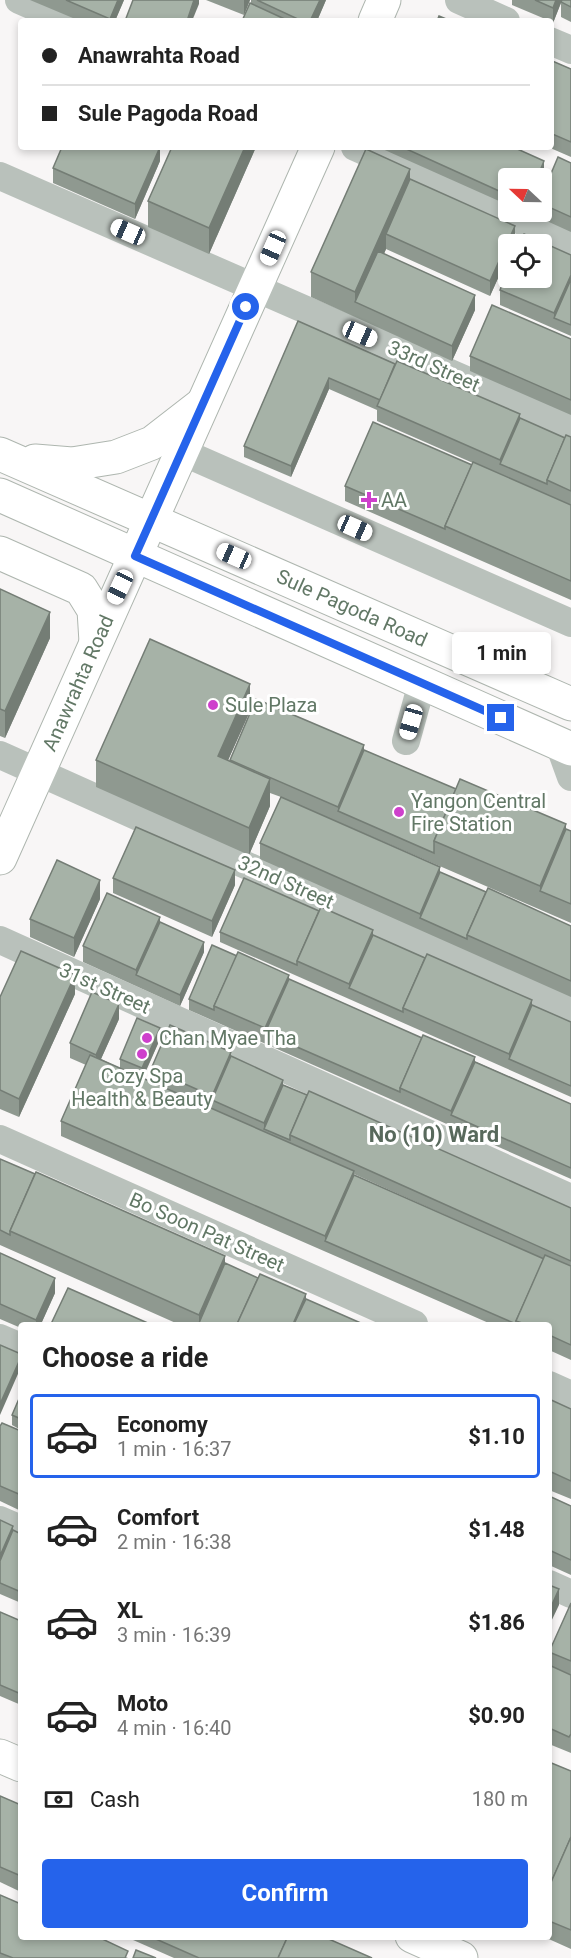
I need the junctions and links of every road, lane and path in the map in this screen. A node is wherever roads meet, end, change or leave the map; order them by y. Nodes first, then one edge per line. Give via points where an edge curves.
1 (19, 0) edge
2 (384, 0) edge
3 (459, 0) edge
4 (60, 18) edge
5 (376, 18) edge
6 (499, 18) edge
7 (554, 43) edge
8 (571, 50) edge
9 (317, 150) edge
10 (362, 150) edge
11 (0, 176) edge
12 (571, 243) edge
13 (255, 288) junction
14 (203, 404) junction
15 (571, 426) edge
16 (182, 452) junction
17 (4, 456) edge
18 (0, 495) edge
19 (151, 519) junction
20 (0, 554) edge
21 (135, 556) junction
22 (571, 623) edge
23 (96, 642) junction
24 (422, 683) junction
25 (571, 704) edge
26 (406, 741) dead end
27 (565, 746) edge
28 (0, 755) edge
29 (39, 771) junction
30 (571, 777) edge
31 (0, 858) edge
32 (0, 940) edge
33 (571, 1011) edge
34 (0, 1139) edge
35 (571, 1198) edge
36 (410, 1322) edge
37 (0, 1338) edge
38 (18, 1346) edge
39 (552, 1386) edge
40 (571, 1395) edge
41 (0, 1520) edge
42 (18, 1528) edge
43 (552, 1585) edge
44 (571, 1594) edge
45 (0, 1756) edge
46 (18, 1764) edge
47 (421, 1940) edge
48 (461, 1958) edge

1 - 4 street
2 - 5 main road
3 - 6 street
7 - 8 street
9 - 13 main road, Anawrahta Road
10 - 12 street
11 - 13 street, 33rd Street
13 - 14 main road, Anawrahta Road
13 - 15 street, 33rd Street
14 - 16 main road, Anawrahta Road
14 - 17 main road via 152,443 116,457 72,464
16 - 19 main road, Anawrahta Road
16 - 22 street
17 - 19 main road, Sule Pagoda Road
18 - 21 main road, Sule Pagoda Road
19 - 21 main road, Anawrahta Road
19 - 25 main road, Sule Pagoda Road
20 - 23 main road via 81,589 94,610
21 - 23 main road, Anawrahta Road
21 - 24 main road, Sule Pagoda Road
23 - 29 main road, Anawrahta Road
24 - 26 street
24 - 27 main road, Sule Pagoda Road
27 - 30 street
28 - 29 street, 32nd Street
29 - 31 main road, Anawrahta Road
29 - 33 street, 32nd Street
32 - 35 street, 31st Street
34 - 36 street, Bo Soon Pat Street
37 - 38 street
39 - 40 street
41 - 42 street
43 - 44 street
45 - 46 main road
47 - 48 main road

